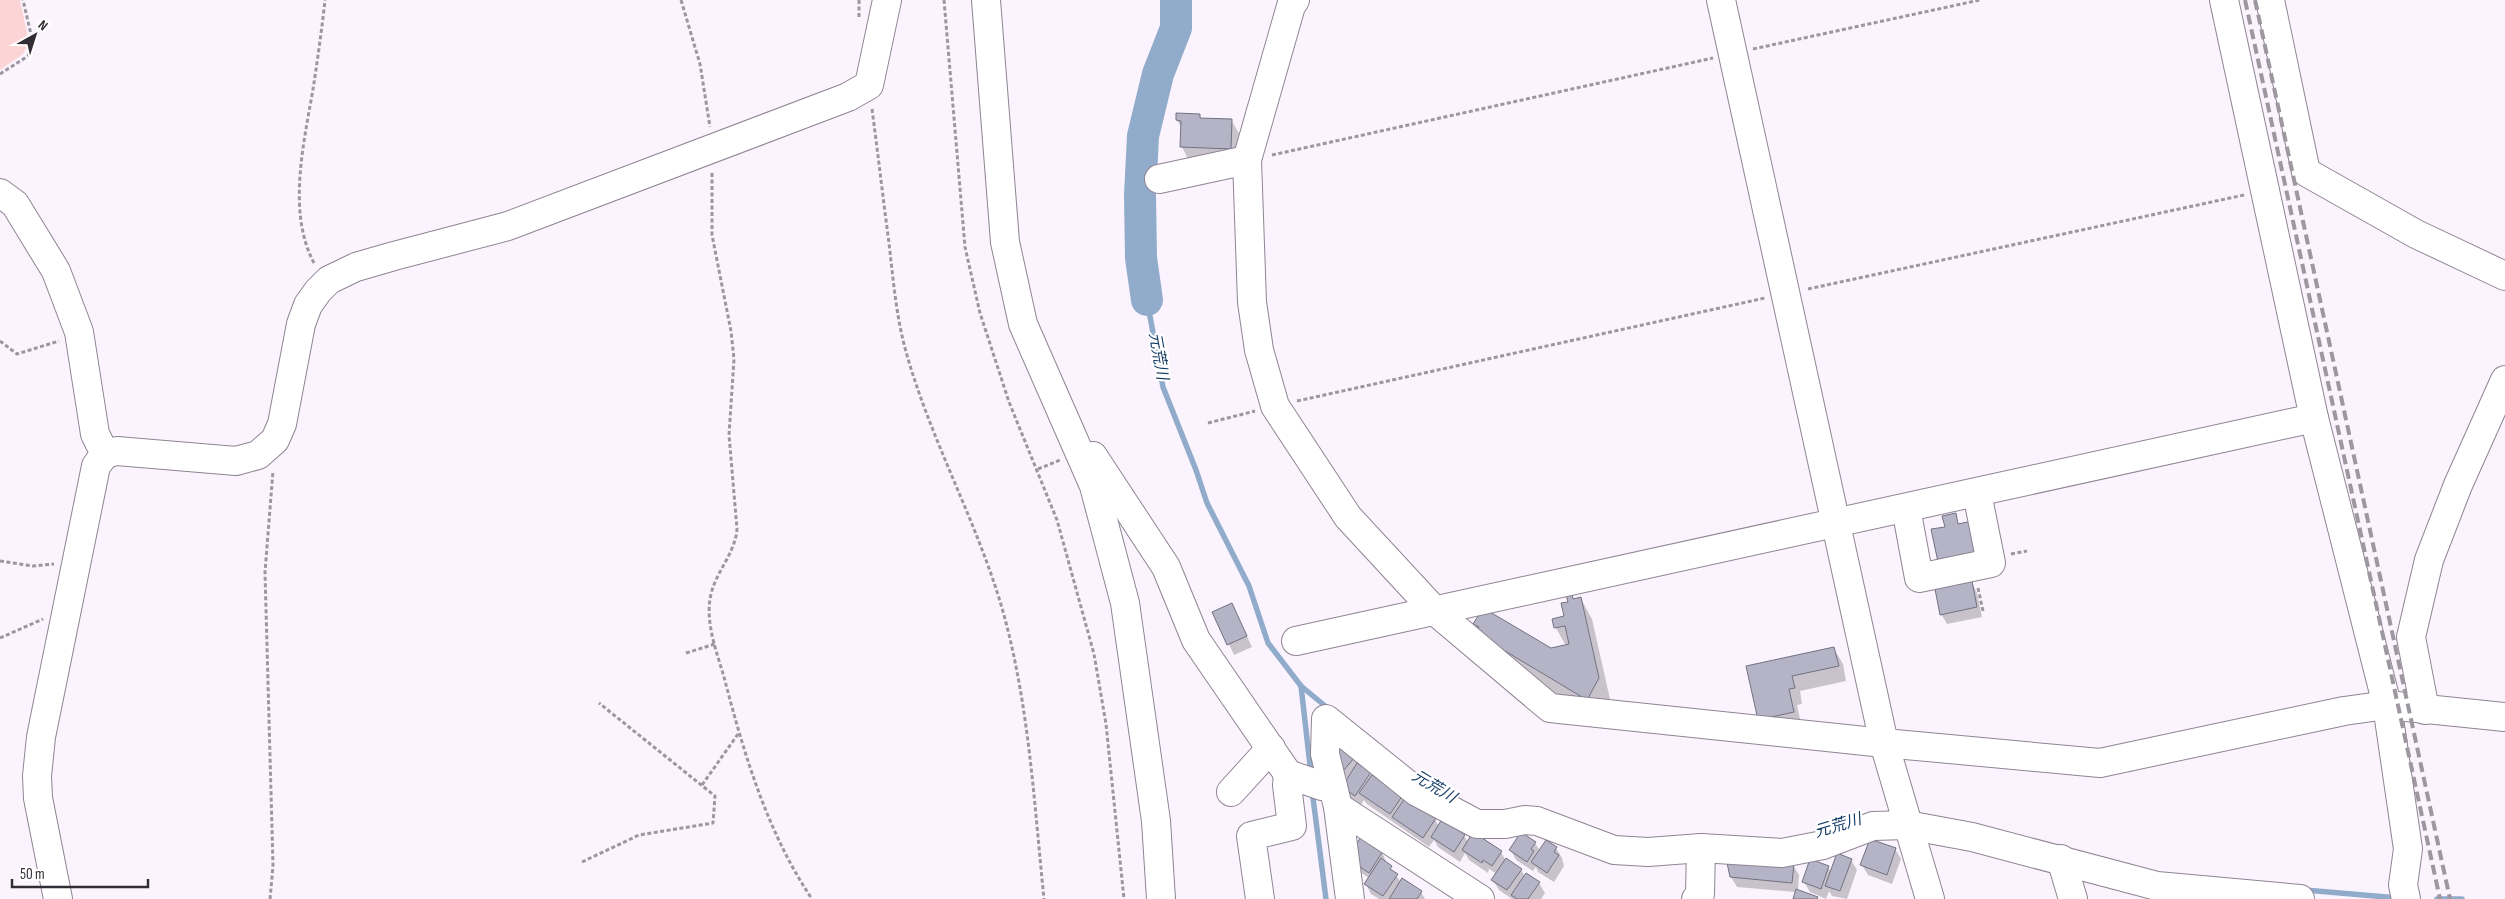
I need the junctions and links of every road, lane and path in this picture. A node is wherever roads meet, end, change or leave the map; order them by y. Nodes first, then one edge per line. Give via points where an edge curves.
1 (24, 0) edge
2 (325, 0) edge
3 (681, 0) edge
4 (859, 0) edge
5 (886, 0) edge
6 (944, 0) edge
7 (986, 0) edge
8 (1295, 0) edge
9 (1721, 0) edge
10 (1980, 0) edge
11 (2224, 0) edge
12 (2270, 0) edge
13 (859, 18) dead end
14 (1733, 54) junction
15 (0, 74) edge
16 (870, 85) junction
17 (712, 147) junction
18 (1247, 160) junction
19 (1159, 179) dead end
20 (2266, 190) junction
21 (0, 193) edge
22 (2505, 276) edge
23 (329, 280) junction
24 (1786, 293) junction
25 (79, 335) junction
26 (0, 341) edge
27 (2505, 380) edge
28 (1275, 406) junction
29 (2314, 418) junction
30 (1208, 422) dead end
31 (275, 440) junction
32 (1074, 440) junction
33 (105, 454) junction
34 (1977, 493) junction
35 (1906, 508) junction
36 (1836, 524) junction
37 (77, 560) junction
38 (0, 561) edge
39 (1435, 611) junction
40 (66, 613) junction
41 (0, 638) edge
42 (1296, 641) dead end
43 (715, 644) junction
44 (686, 653) dead end
45 (599, 703) dead end
46 (2388, 706) junction
47 (2425, 710) junction
48 (2505, 717) edge
49 (739, 734) junction
50 (1884, 743) junction
51 (1270, 748) junction
52 (1292, 776) junction
53 (702, 785) junction
54 (1231, 792) dead end
55 (1331, 793) junction
56 (1907, 825) junction
57 (1701, 848) junction
58 (2061, 859) junction
59 (582, 862) dead end
60 (2404, 892) edge
61 (58, 899) edge
62 (270, 899) edge
63 (812, 899) edge
64 (1044, 899) edge
65 (1124, 899) edge
66 (1161, 899) edge
67 (1260, 899) edge
68 (1350, 899) edge
69 (1480, 899) edge
70 (1696, 899) edge
71 (1930, 899) edge
72 (2074, 899) edge
73 (2300, 899) edge

1 - 15 path via 32,43 28,56
2 - 23 path via 302,157 300,200 304,232 313,261
3 - 17 path via 700,64
4 - 13 path
5 - 16 street
6 - 65 path via 965,247 980,313 1009,402 1057,520 1094,654 1106,724
7 - 32 street via 1005,242 1023,324
8 - 18 street
9 - 14 street
10 - 14 path
11 - 20 street
12 - 22 street via 2306,172 2416,234
14 - 18 path
14 - 24 street
16 - 17 street via 848,97
16 - 64 path via 894,284 905,346 919,392 982,548 1002,609 1016,669 1028,734
17 - 23 street via 508,226 384,259
17 - 43 path via 712,235 734,359 729,435 737,528 736,542 710,599
18 - 19 street
18 - 28 street via 1252,302 1259,350
20 - 24 path
20 - 29 street
21 - 25 street via 15,204 56,271
23 - 31 street via 308,305 301,324 282,424
24 - 28 path
24 - 36 street
25 - 26 path via 17,354
25 - 33 street via 95,434
27 - 47 street via 2429,560 2411,637
28 - 30 path
28 - 39 street via 1348,517
29 - 34 street
29 - 46 street
31 - 33 street via 258,455 236,461 117,451
31 - 62 path via 265,572 273,866
32 - 51 street via 1089,449 1140,526 1166,567 1196,640
32 - 66 street via 1094,486 1125,603 1156,821
33 - 37 street via 96,466
34 - 35 street
34 - 35 street via 1991,563 1965,569 1919,578
35 - 36 street
36 - 39 street
36 - 50 street
37 - 38 path via 33,566
37 - 40 street
39 - 42 street
39 - 50 street via 1550,708
40 - 41 path
40 - 61 street via 41,737 37,776 38,798
43 - 44 path
43 - 49 path
45 - 53 path
46 - 47 street
46 - 50 street via 2344,711 2100,763
46 - 60 street via 2408,848
47 - 48 street
49 - 53 path
49 - 63 path via 775,834
50 - 56 street
51 - 52 street
51 - 54 street
52 - 55 street
52 - 67 street via 1287,785 1292,826 1250,836
53 - 59 path via 715,796 713,823 639,835
55 - 57 street via 1325,754 1326,719 1417,792 1477,824 1537,822 1614,850 1648,852
55 - 68 street
55 - 69 street
56 - 57 street via 1874,826 1823,844 1782,853
56 - 58 street
56 - 71 street
57 - 70 street via 1700,894
58 - 72 street
58 - 73 street via 2157,886

